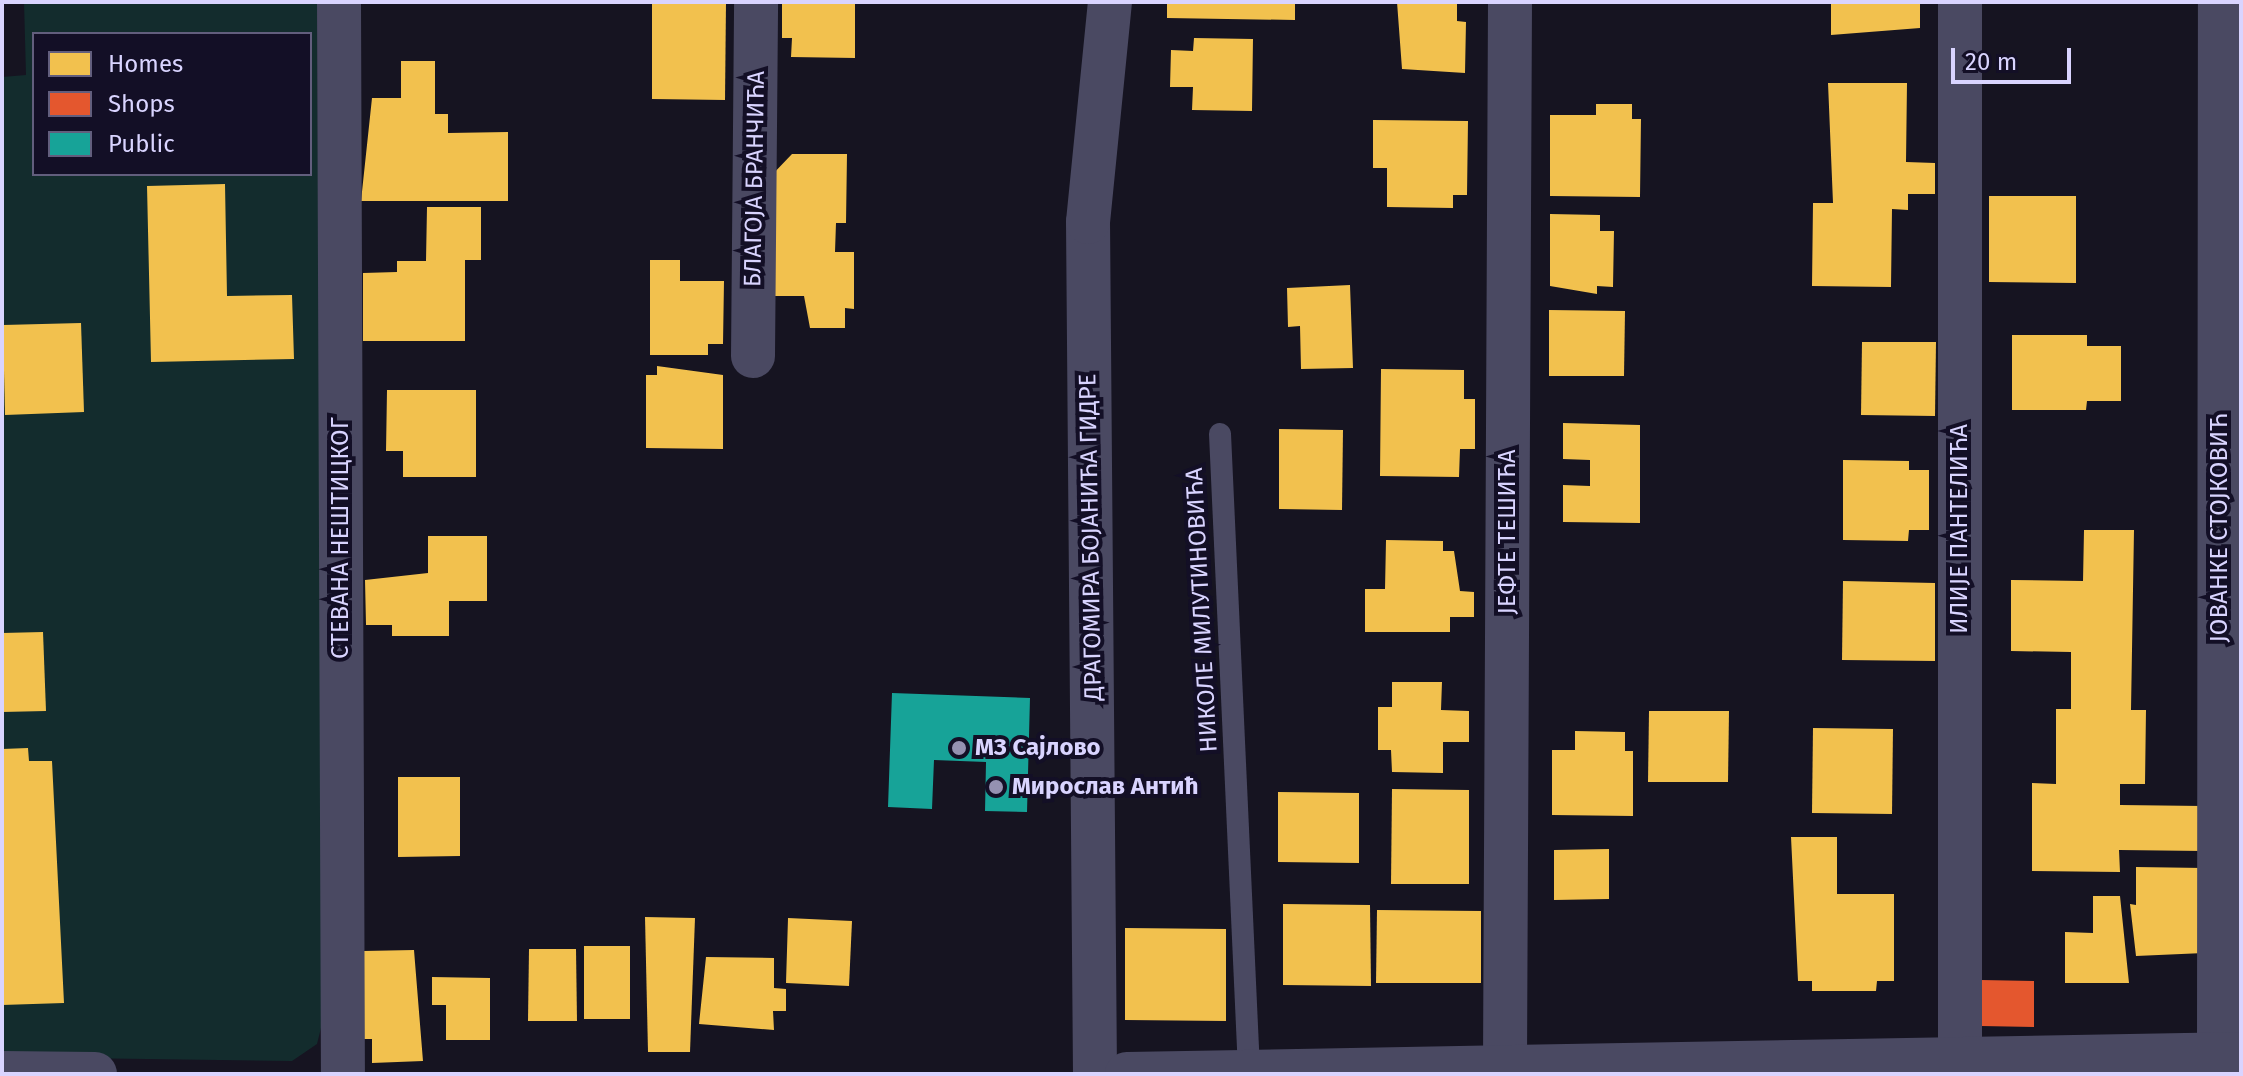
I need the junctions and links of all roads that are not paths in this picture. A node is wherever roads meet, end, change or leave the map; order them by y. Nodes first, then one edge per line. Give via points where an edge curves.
1 (339, 2) edge
2 (756, 2) edge
3 (1110, 2) edge
4 (1510, 2) edge
5 (1960, 2) edge
6 (2220, 2) edge
7 (753, 356) dead end
8 (1220, 434) dead end
9 (2230, 1054) edge
10 (1960, 1057) junction
11 (1505, 1063) junction
12 (2051, 1065) edge
13 (1548, 1068) edge
14 (1249, 1071) junction
15 (1332, 1072) edge
16 (2, 1073) edge
17 (95, 1074) edge
18 (343, 1074) edge
19 (1095, 1074) edge
20 (1127, 1074) edge

1 - 18 street, СТЕВАНА НЕШТИЦКОГ
2 - 7 street, БЛАГОЈА БРАНЧИЋА
3 - 19 street, ДРАГОМИРА БОЈАНИЋА ГИДРЕ via 1088,222
4 - 11 street, ЈЕФТЕ ТЕШИЋА
5 - 10 street, ИЛИЈЕ ПАНТЕЛИЋА
6 - 9 street, ЈОВАНКЕ СТОЈКОВИЋ
8 - 14 lane, НИКОЛЕ МИЛУТИНОВИЋА
9 - 12 street
10 - 12 street
10 - 13 street
11 - 13 street
11 - 15 street
14 - 15 street
14 - 20 street
16 - 17 street

